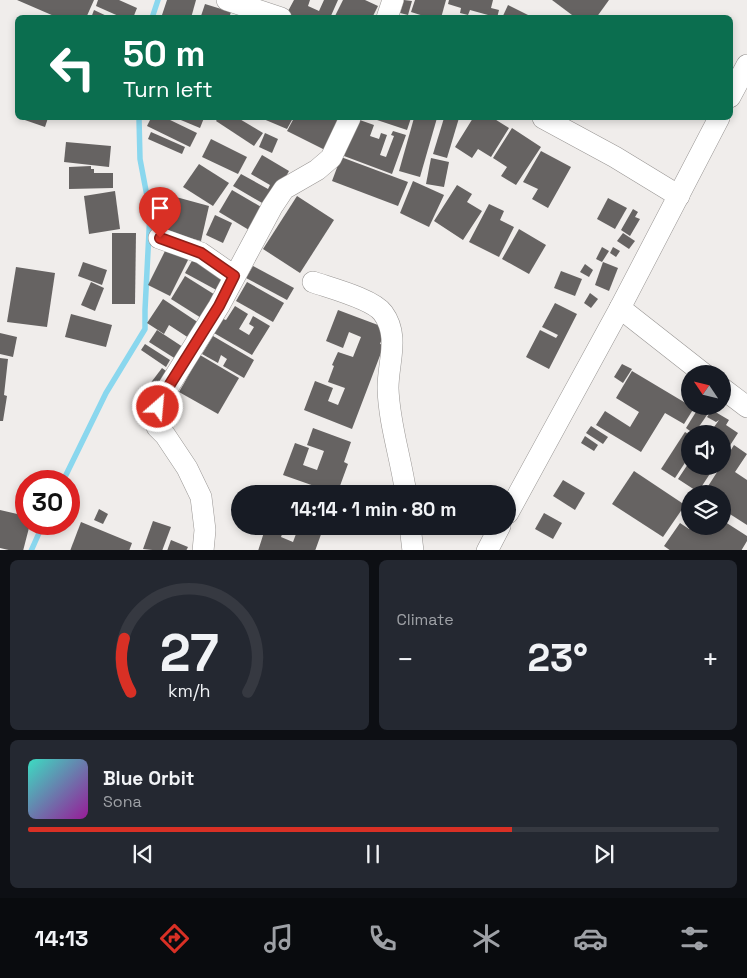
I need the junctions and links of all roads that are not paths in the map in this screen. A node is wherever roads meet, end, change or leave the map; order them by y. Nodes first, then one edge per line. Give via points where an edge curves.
1 (227, 0) edge
2 (392, 0) edge
3 (272, 15) edge
4 (388, 15) edge
5 (747, 65) edge
6 (733, 91) edge
7 (349, 120) edge
8 (548, 120) edge
9 (719, 120) edge
10 (678, 196) junction
11 (160, 238) dead end
12 (234, 276) junction
13 (313, 282) dead end
14 (620, 308) junction
15 (693, 365) edge
16 (731, 395) edge
17 (747, 407) edge
18 (405, 485) edge
19 (516, 498) edge
20 (412, 535) edge
21 (495, 535) edge
22 (202, 550) edge
23 (414, 550) edge
24 (487, 550) edge

1 - 3 street
2 - 4 street
5 - 6 street
7 - 12 street via 331,158 284,189
8 - 10 street
9 - 10 street
10 - 14 street
11 - 12 street via 201,253
12 - 22 street via 162,397 154,418 187,468 201,497 205,530
13 - 18 street via 372,303 383,312 392,330 393,355 388,385 390,410
14 - 15 street
14 - 19 street
16 - 17 street
20 - 23 street
21 - 24 street

